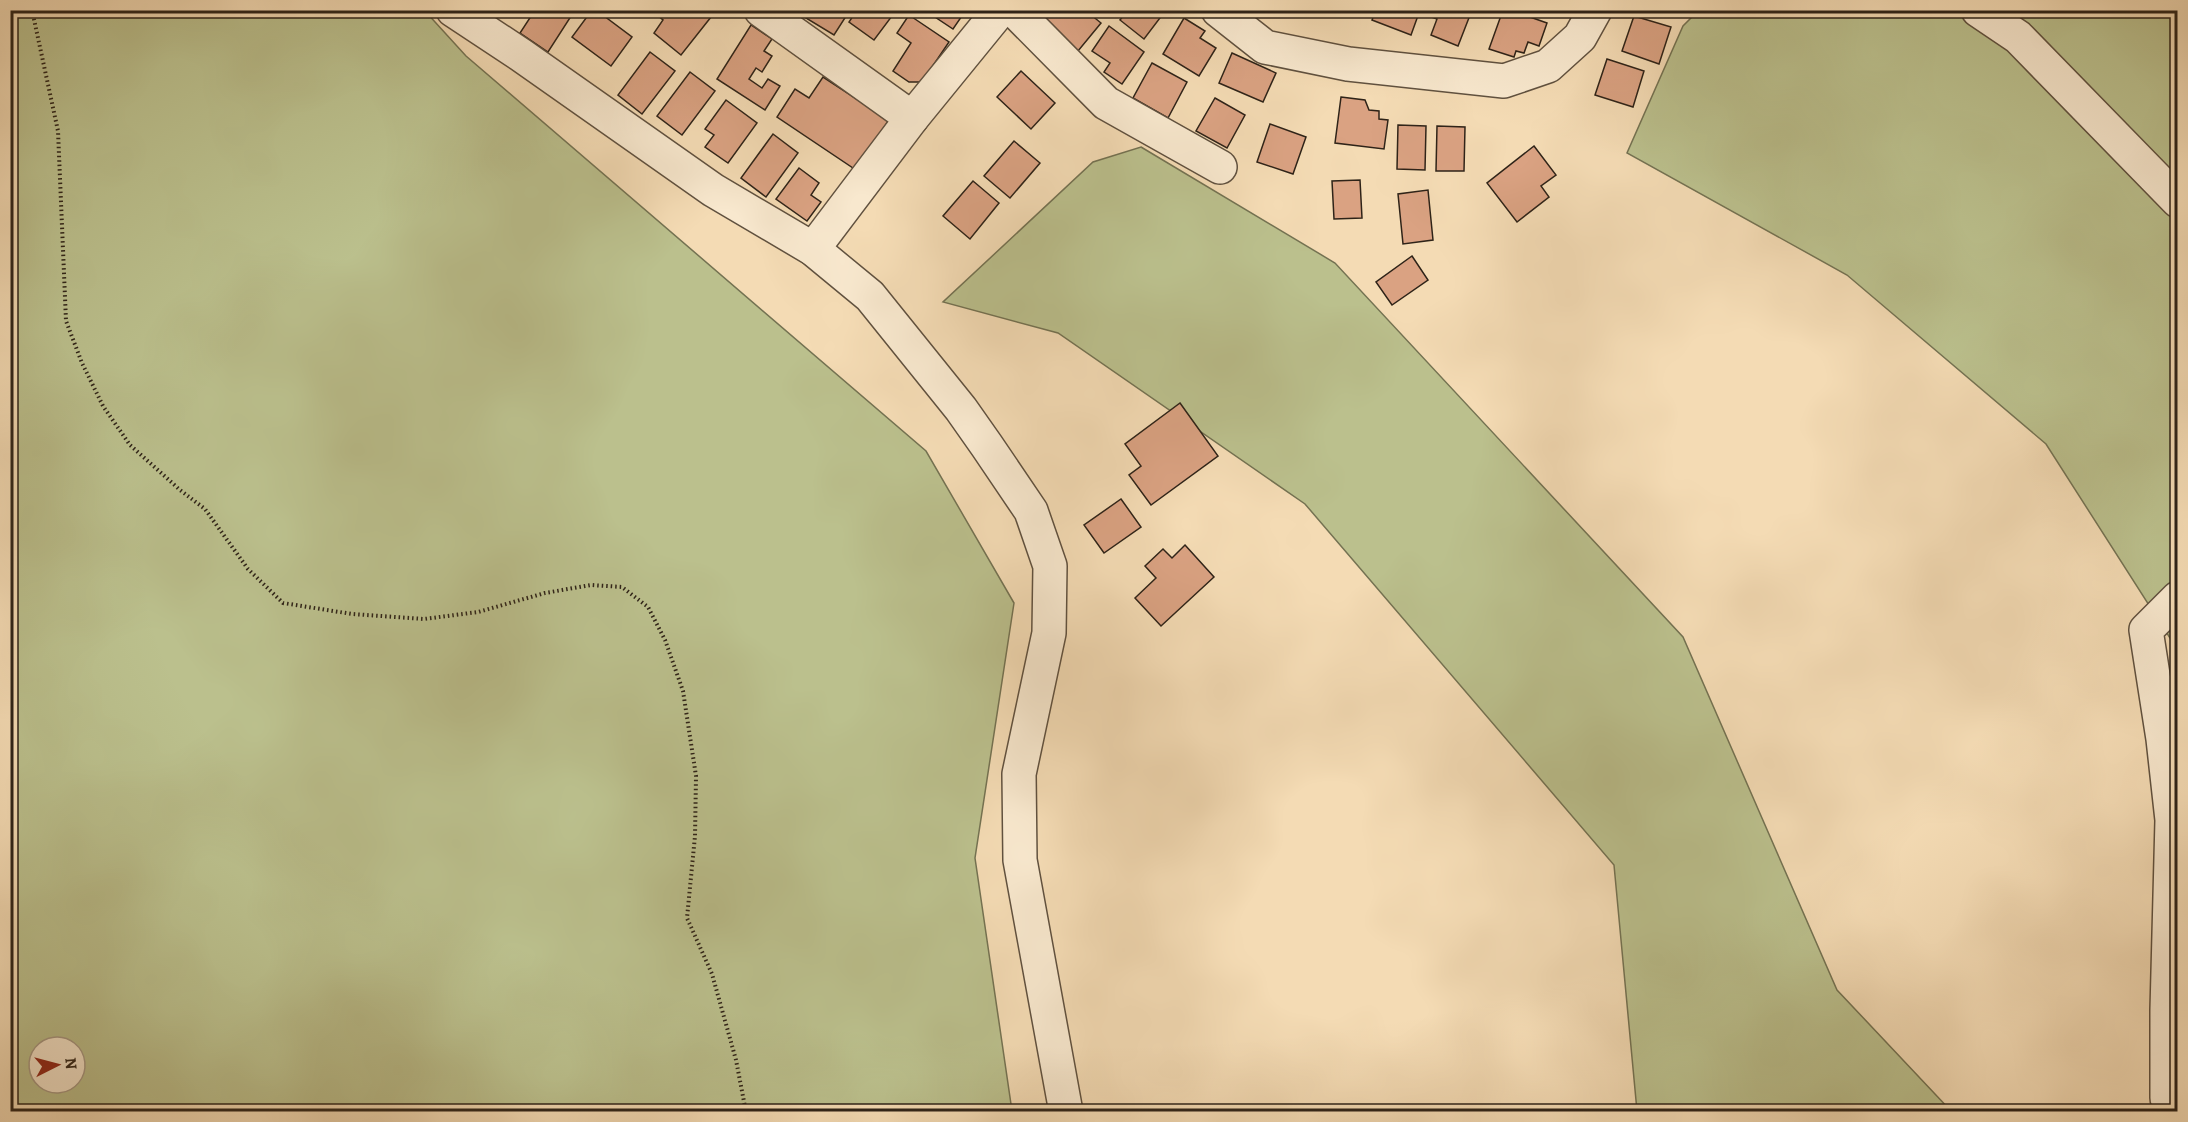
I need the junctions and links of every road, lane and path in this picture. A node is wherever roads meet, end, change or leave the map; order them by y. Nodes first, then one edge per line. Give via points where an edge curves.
1 (32, 10) edge
2 (453, 10) edge
3 (761, 10) edge
4 (1000, 10) edge
5 (1014, 10) edge
6 (1218, 10) edge
7 (1595, 10) edge
8 (1978, 10) edge
9 (912, 118) junction
10 (1220, 167) dead end
11 (2178, 201) edge
12 (813, 249) junction
13 (2178, 598) edge
14 (2175, 822) edge
15 (2178, 1105) edge
16 (746, 1112) edge
17 (1066, 1112) edge

1 - 16 path via 58,131 66,321 74,342 103,406 130,445 205,509 248,569 283,603 352,614 423,619 478,612 544,593 591,585 622,587 648,607 683,691 696,776 687,918 712,974
2 - 12 street via 713,190
3 - 9 street
4 - 9 street
5 - 10 street via 1106,103
6 - 7 street via 1265,47 1348,64 1504,81 1548,66 1580,38
8 - 11 street via 2018,37
9 - 12 street
12 - 17 street via 870,296 948,393 1031,512 1050,566 1049,633 1019,774 1020,860
13 - 14 street via 2145,630
14 - 15 street via 2167,1098

